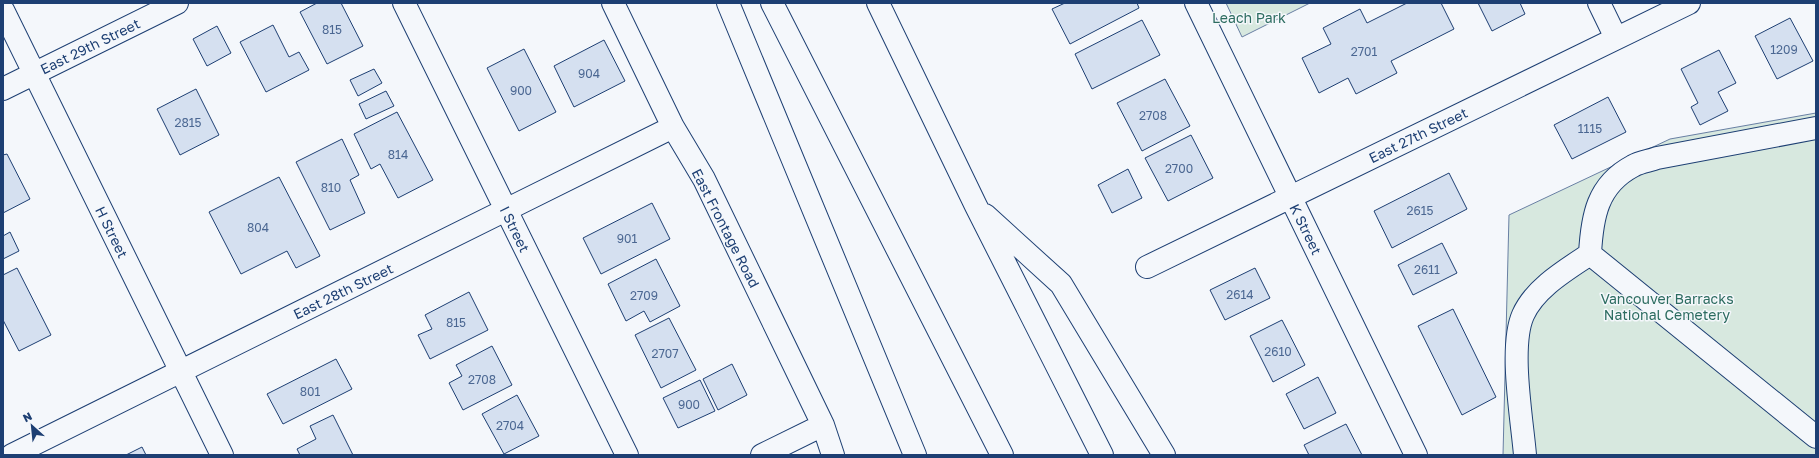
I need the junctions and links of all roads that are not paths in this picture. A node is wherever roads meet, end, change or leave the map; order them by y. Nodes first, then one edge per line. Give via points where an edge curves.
1 (177, 3) edge
2 (404, 3) edge
3 (613, 3) edge
4 (728, 3) edge
5 (772, 3) edge
6 (878, 3) edge
7 (1196, 3) edge
8 (1599, 3) edge
9 (1689, 3) edge
10 (3, 10) edge
11 (1616, 38) junction
12 (34, 73) junction
13 (3, 89) edge
14 (673, 127) junction
15 (1816, 128) edge
16 (1290, 197) junction
17 (976, 206) junction
18 (506, 210) junction
19 (1590, 254) junction
20 (1147, 267) dead end
21 (181, 372) junction
22 (823, 425) junction
23 (1816, 437) edge
24 (12, 455) edge
25 (222, 455) edge
26 (627, 455) edge
27 (762, 455) edge
28 (834, 455) edge
29 (915, 455) edge
30 (1002, 455) edge
31 (1102, 455) edge
32 (1164, 455) edge
33 (1416, 455) edge
34 (1525, 455) edge

1 - 12 main road, East 29th Street
2 - 18 main road, I Street
3 - 14 main road, East Frontage Road
4 - 29 main road
5 - 30 main road
6 - 17 main road
7 - 16 main road, K Street
8 - 11 main road
9 - 11 main road, East 27th Street
10 - 12 main road, H Street
11 - 16 main road, East 27th Street
12 - 13 main road, East 29th Street
12 - 21 main road, H Street
14 - 18 main road, East 28th Street
14 - 22 main road, East Frontage Road via 704,179
15 - 19 main road via 1656,158 1633,166 1613,180 1598,200 1591,230
16 - 20 main road, East 27th Street
16 - 33 main road, K Street
17 - 31 main road
17 - 32 main road via 1061,284
18 - 21 main road, East 28th Street
18 - 26 main road, I Street
19 - 23 main road
19 - 34 main road via 1553,280 1536,296 1523,315 1517,337
21 - 24 main road, East 28th Street
21 - 25 main road, H Street
22 - 27 main road
22 - 28 main road, East Frontage Road

